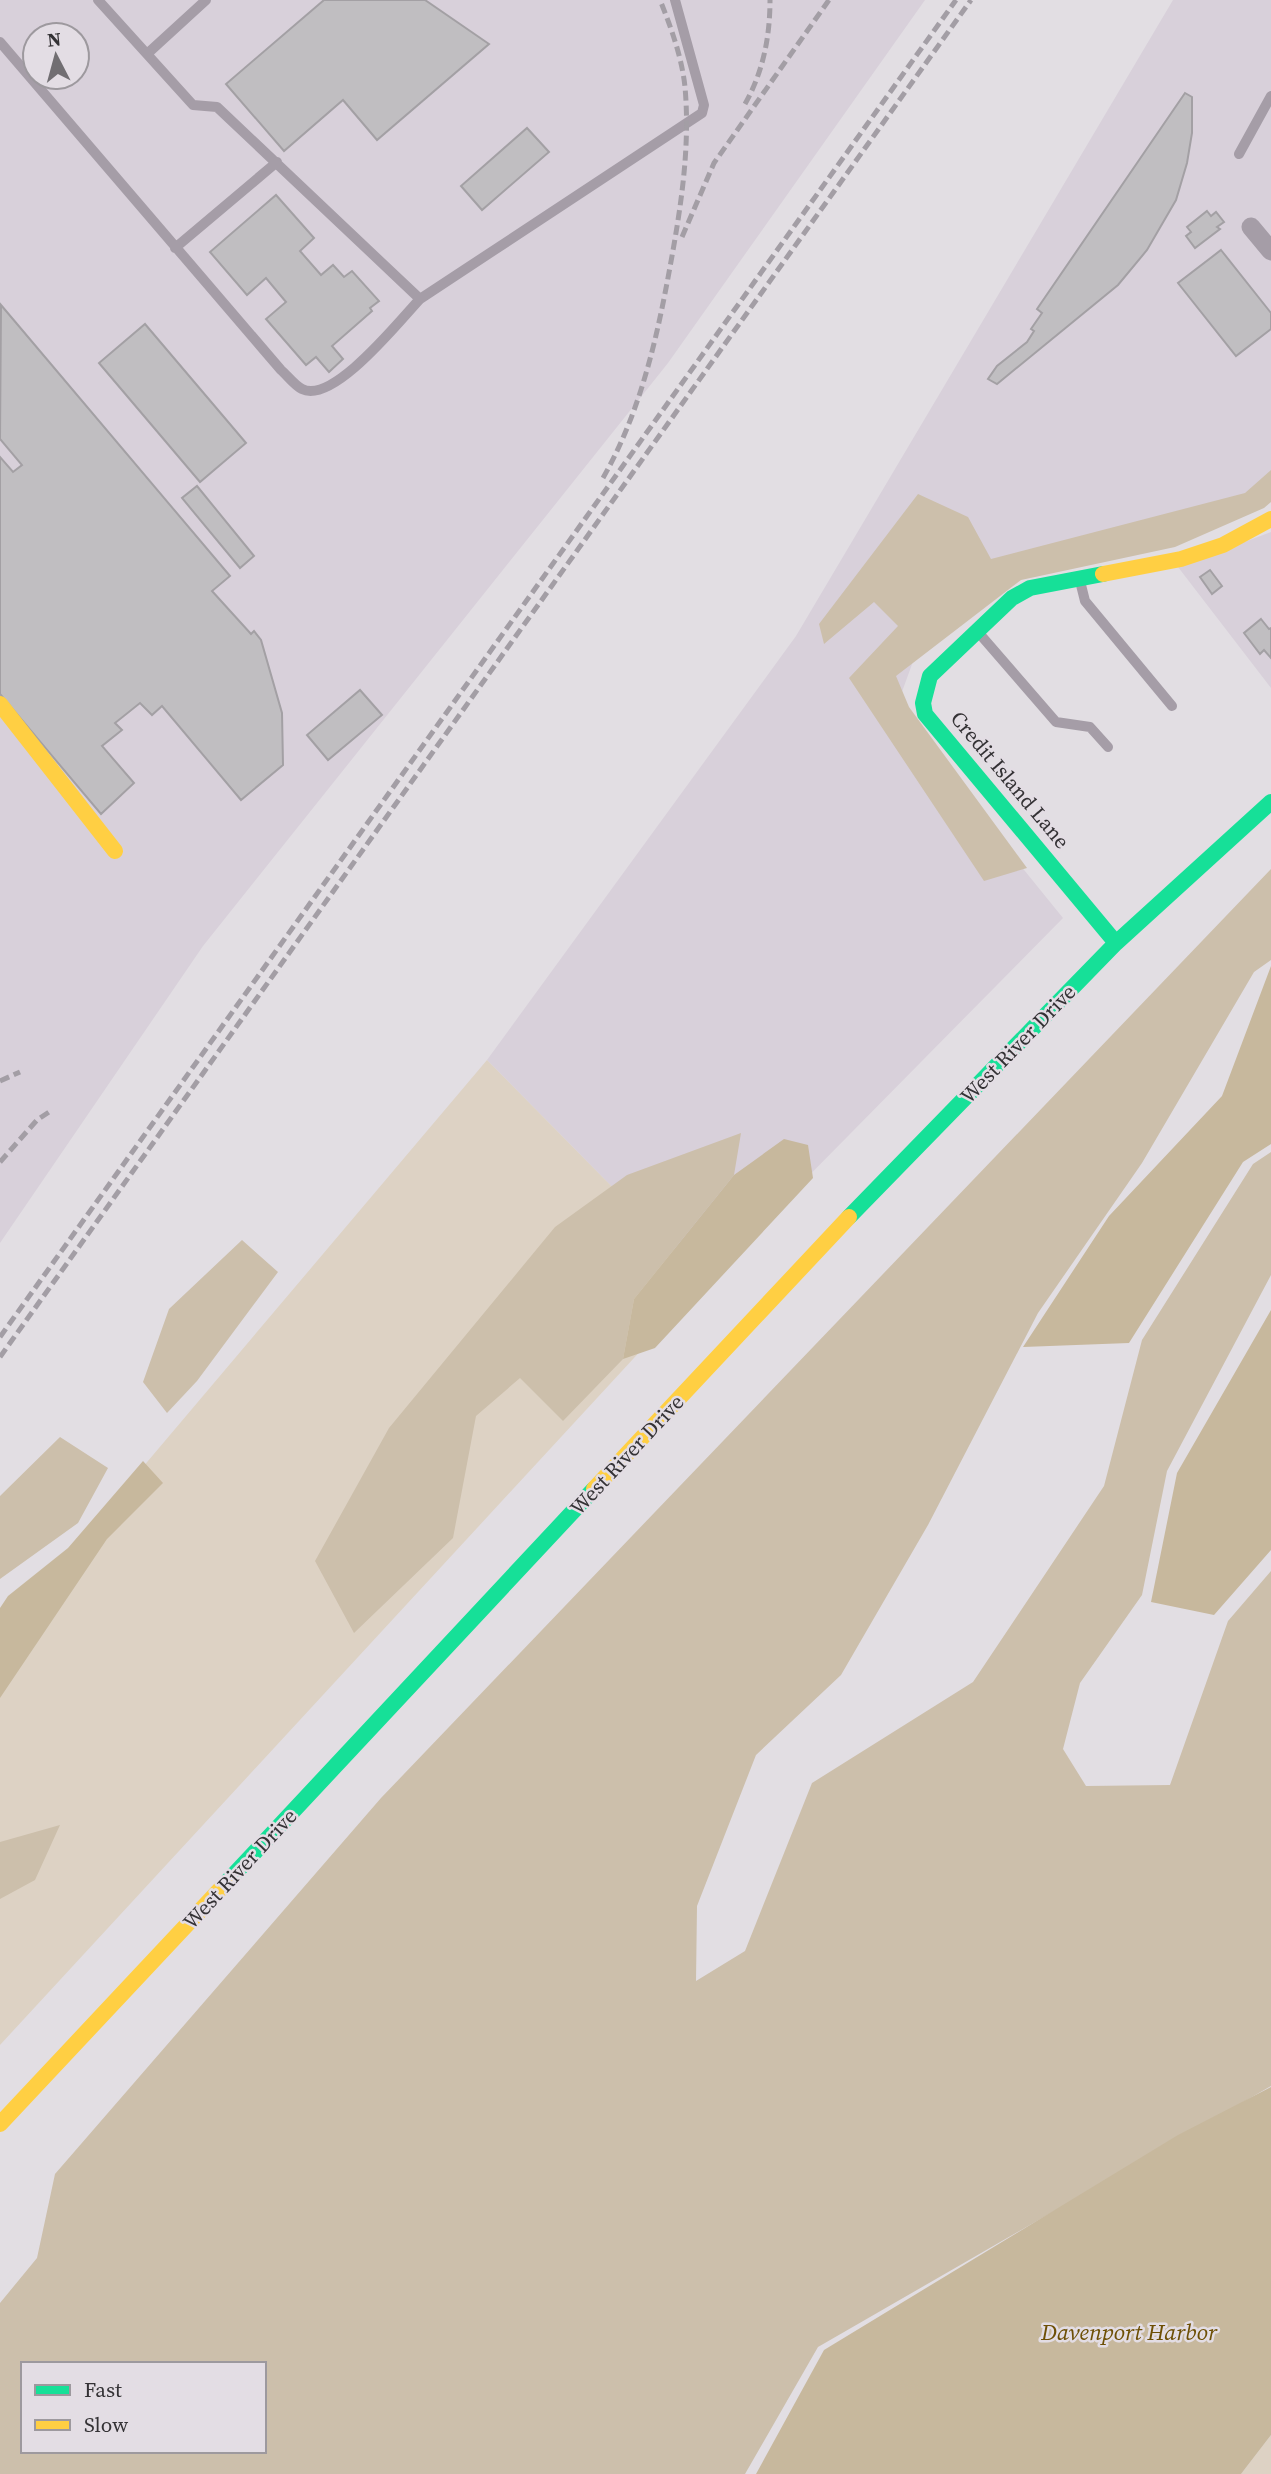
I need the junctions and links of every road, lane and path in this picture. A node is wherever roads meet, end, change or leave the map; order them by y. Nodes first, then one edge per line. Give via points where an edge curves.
1 (98, 0) edge
2 (206, 0) edge
3 (675, 0) edge
4 (0, 42) edge
5 (147, 54) junction
6 (1271, 96) edge
7 (1239, 154) dead end
8 (278, 162) junction
9 (1251, 228) dead end
10 (176, 248) junction
11 (1271, 251) edge
12 (420, 299) junction
13 (1271, 519) edge
14 (1080, 579) junction
15 (977, 631) junction
16 (0, 704) edge
17 (1172, 706) dead end
18 (1108, 747) dead end
19 (1271, 802) edge
20 (115, 851) dead end
21 (1116, 943) junction
22 (0, 2124) edge

1 - 5 lane
2 - 5 lane
3 - 12 lane via 704,105 702,113
4 - 10 lane
5 - 8 lane via 192,105 217,107
6 - 7 lane
8 - 10 lane
8 - 12 lane
9 - 11 street
10 - 12 lane via 302,389 315,391 350,373
13 - 14 main road, Credit Island Lane via 1223,545 1181,559
14 - 15 main road, Credit Island Lane via 1030,588 1012,598
14 - 17 lane via 1085,601
15 - 18 lane via 1056,722 1090,727
15 - 21 main road, Credit Island Lane via 930,676 925,714
16 - 20 main road
19 - 21 main road, West River Drive
21 - 22 main road, West River Drive via 878,1186

